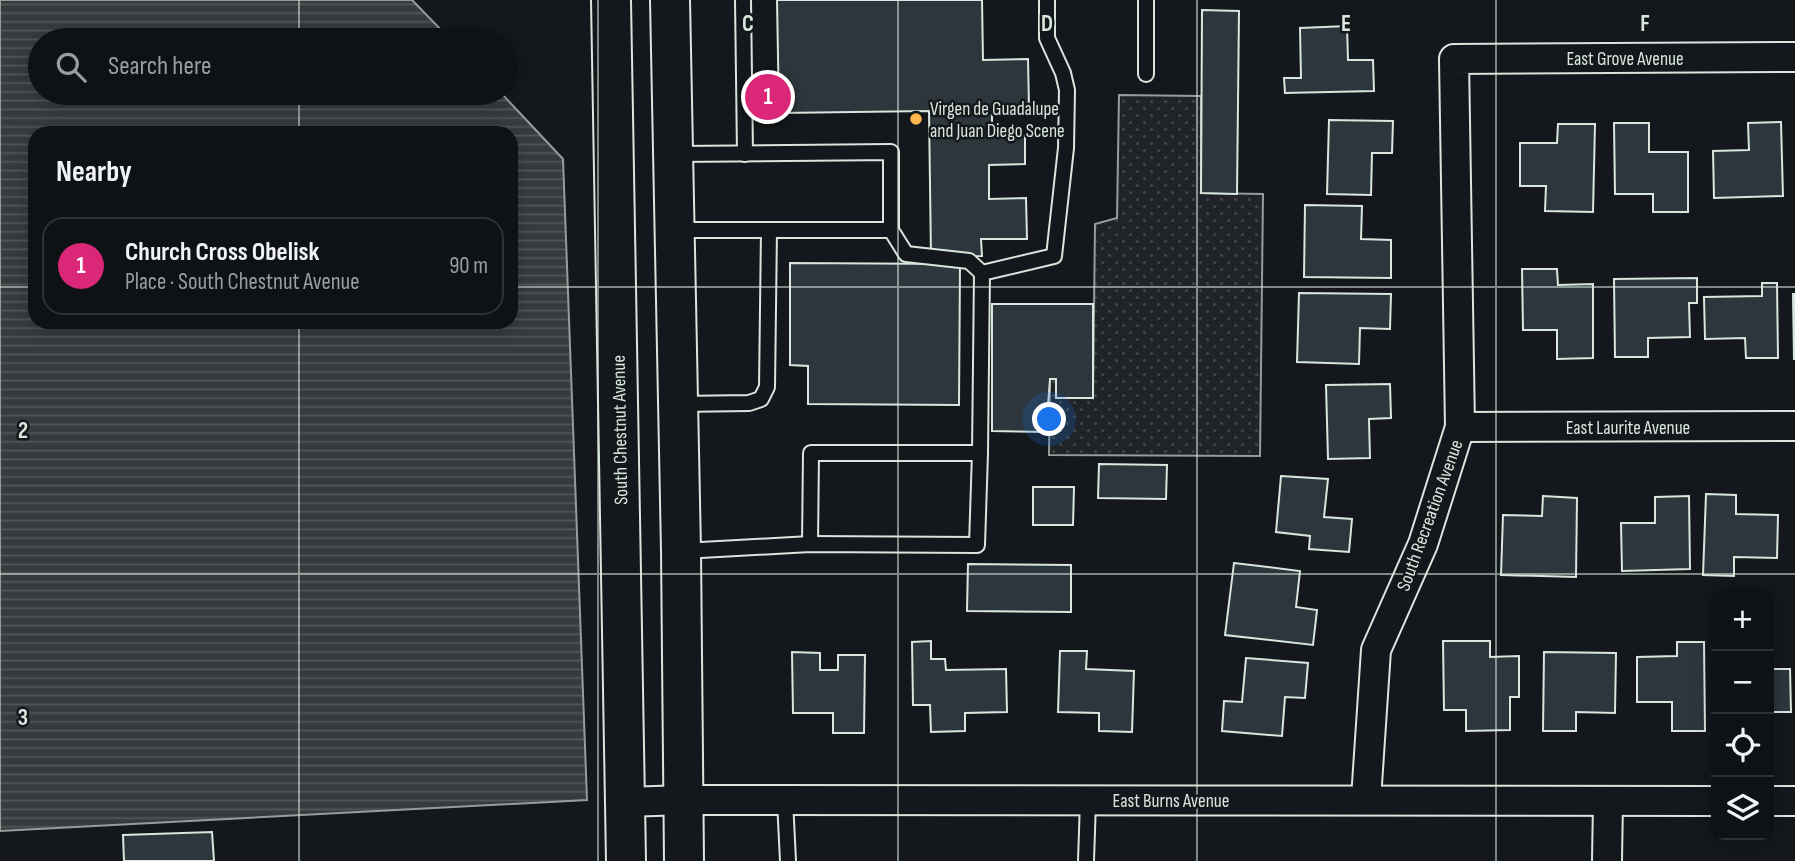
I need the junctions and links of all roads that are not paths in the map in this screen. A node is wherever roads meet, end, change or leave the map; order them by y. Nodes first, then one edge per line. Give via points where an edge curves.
1 (611, 0) edge
2 (670, 0) edge
3 (743, 0) edge
4 (1047, 0) edge
5 (1146, 0) edge
6 (1795, 57) edge
7 (1454, 59) joint
8 (1146, 74) dead end
9 (745, 154) junction
10 (673, 155) junction
11 (674, 230) junction
12 (769, 230) junction
13 (891, 230) junction
14 (982, 273) junction
15 (678, 404) junction
16 (1795, 426) edge
17 (1460, 427) junction
18 (980, 453) junction
19 (810, 544) junction
20 (681, 551) junction
21 (1366, 799) junction
22 (684, 800) junction
23 (785, 800) junction
24 (1088, 801) junction
25 (1608, 801) junction
26 (1711, 801) edge
27 (1774, 801) edge
28 (1795, 801) edge
29 (626, 802) junction
30 (626, 861) edge
31 (684, 861) edge
32 (788, 861) edge
33 (1086, 861) edge
34 (1607, 861) edge

1 - 29 main road, South Chestnut Avenue
2 - 10 main road
3 - 9 lane
4 - 14 lane via 1047,38 1067,90 1066,148 1054,256
5 - 8 lane
6 - 7 street, East Grove Avenue
7 - 17 street, South Recreation Avenue
9 - 10 lane
9 - 13 lane via 891,152
10 - 11 main road
11 - 12 lane
11 - 15 main road
12 - 13 lane
12 - 15 lane via 766,387 761,399
13 - 14 lane via 906,254 969,261
14 - 18 lane
15 - 20 main road
16 - 17 street, East Laurite Avenue
17 - 21 street, South Recreation Avenue via 1423,544 1376,650
18 - 19 lane via 977,545
18 - 19 lane via 811,453
19 - 20 lane
20 - 22 main road
21 - 24 street, East Burns Avenue
21 - 25 street, East Burns Avenue
22 - 23 street, East Burns Avenue
22 - 29 street, East Burns Avenue
22 - 31 main road
23 - 24 street, East Burns Avenue
23 - 32 lane
24 - 33 lane
25 - 26 street, East Burns Avenue
25 - 34 street
27 - 28 street
29 - 30 main road, South Chestnut Avenue

